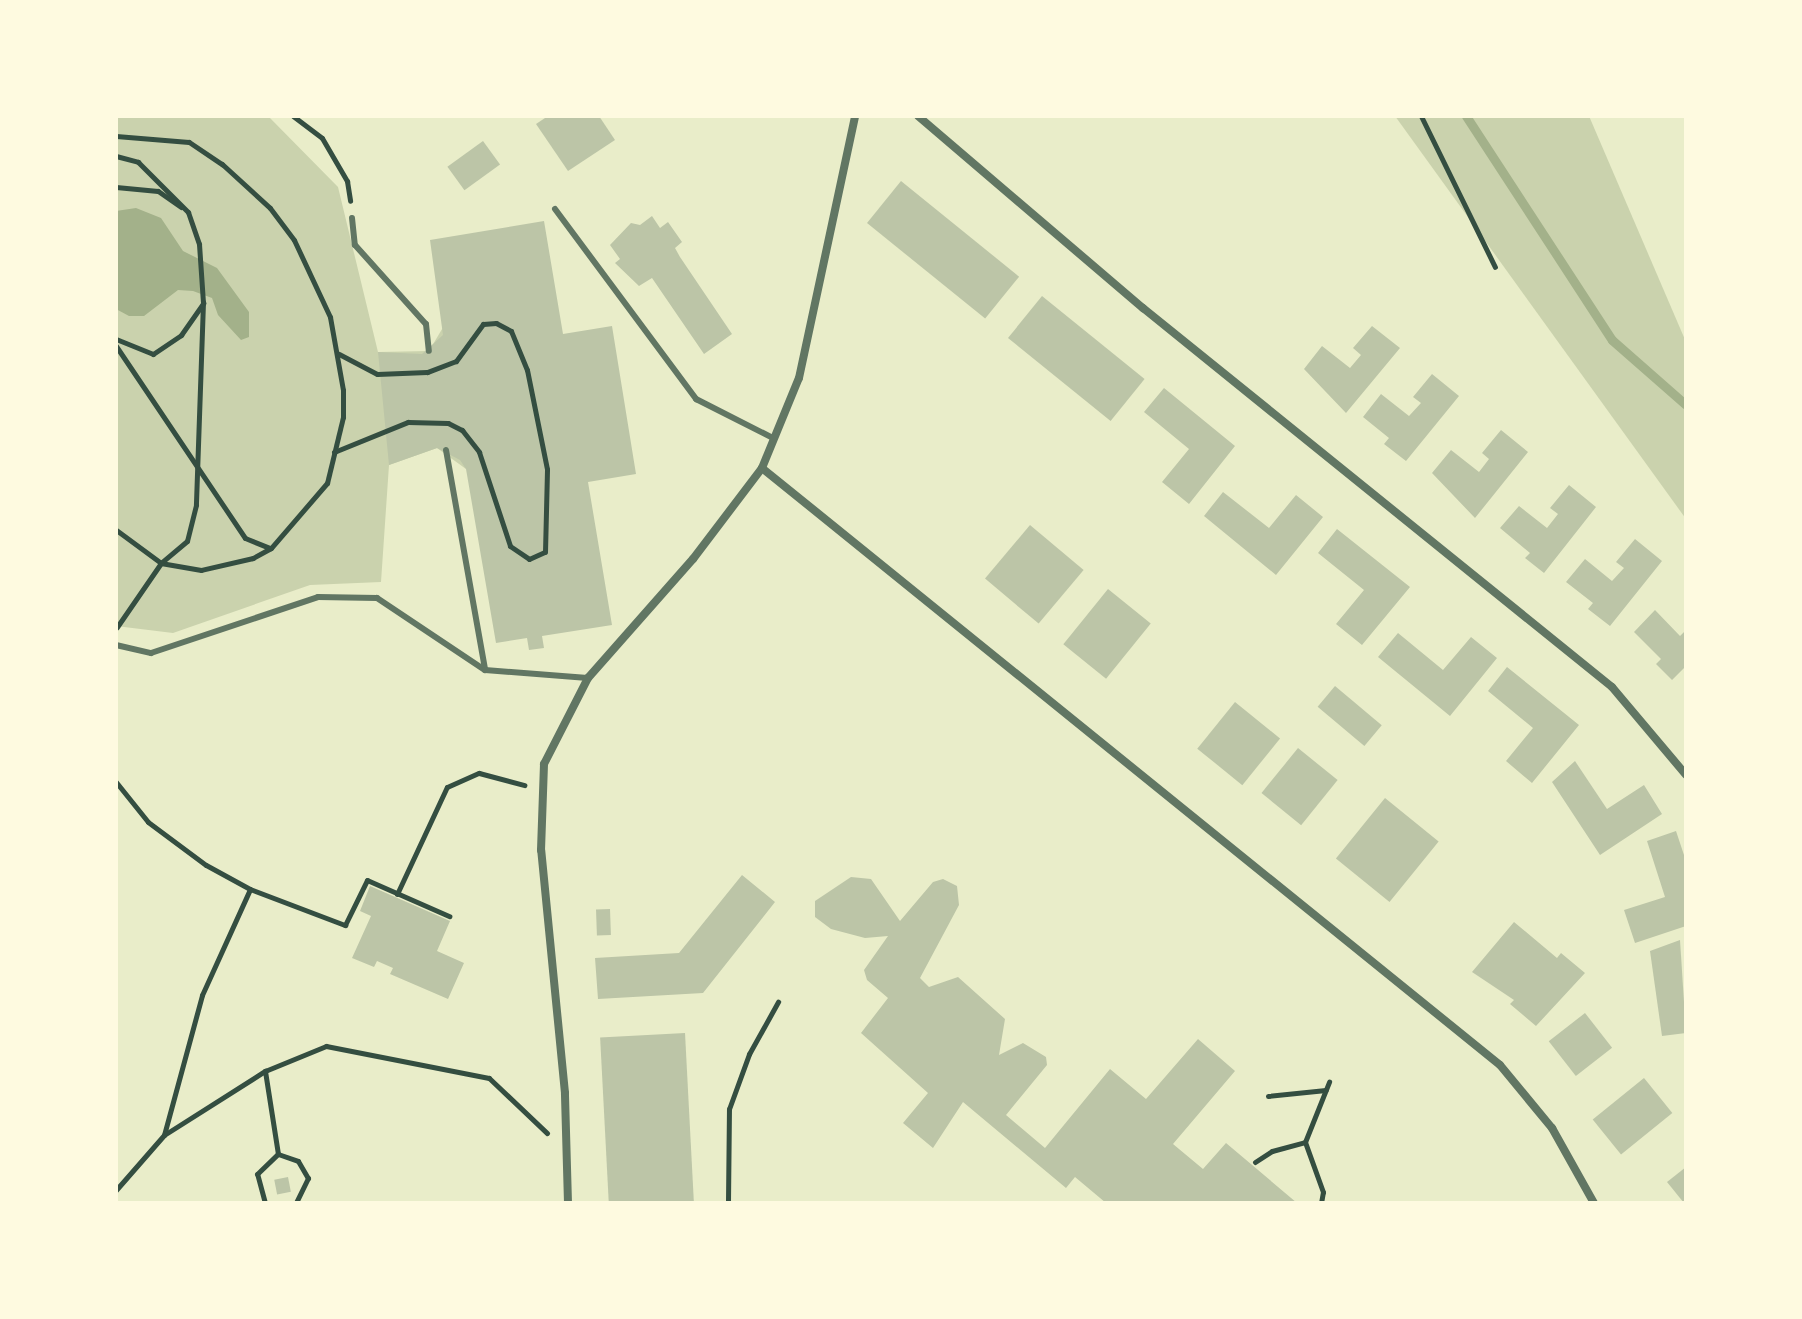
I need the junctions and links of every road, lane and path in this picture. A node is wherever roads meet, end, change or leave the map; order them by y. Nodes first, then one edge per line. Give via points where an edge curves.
1 (293, 116) edge
2 (855, 116) edge
3 (918, 116) edge
4 (1421, 116) edge
5 (116, 136) edge
6 (116, 156) edge
7 (116, 187) edge
8 (555, 209) dead end
9 (188, 212) junction
10 (352, 218) joint
11 (1495, 267) dead end
12 (203, 302) junction
13 (116, 339) edge
14 (116, 346) edge
15 (429, 351) dead end
16 (339, 354) junction
17 (773, 438) junction
18 (446, 450) dead end
19 (334, 452) junction
20 (196, 466) junction
21 (762, 468) junction
22 (116, 530) edge
23 (271, 548) junction
24 (161, 563) junction
25 (116, 628) edge
26 (116, 645) edge
27 (485, 670) junction
28 (588, 678) junction
29 (1686, 775) edge
30 (116, 782) edge
31 (540, 791) junction
32 (250, 889) junction
33 (397, 894) junction
34 (449, 916) dead end
35 (778, 1002) dead end
36 (265, 1071) junction
37 (1329, 1082) dead end
38 (1326, 1090) junction
39 (1268, 1096) dead end
40 (164, 1135) junction
41 (567, 1137) junction
42 (1305, 1142) junction
43 (278, 1154) junction
44 (1255, 1162) dead end
45 (116, 1190) edge
46 (265, 1203) edge
47 (296, 1203) edge
48 (568, 1203) edge
49 (727, 1203) edge
50 (753, 1203) edge
51 (1321, 1203) edge
52 (1594, 1203) edge

1 - 10 path via 322,138 341,170
2 - 17 street via 799,378
3 - 29 street via 1143,308 1612,687
4 - 11 path
5 - 16 path via 189,142 270,208 310,273
6 - 9 path via 138,162
7 - 9 path via 158,191
8 - 17 lane via 696,399
9 - 12 path via 199,244
10 - 15 lane via 355,245 426,324
12 - 13 path via 181,335 153,354
12 - 20 path
14 - 20 path
16 - 19 path via 343,417
16 - 19 path via 377,374 427,372 456,361 483,324 496,323 511,331 527,370 545,457 545,552 529,559 510,546 479,452 462,430 448,423 408,422
17 - 21 street
18 - 27 lane
19 - 23 path via 327,483
20 - 23 path via 245,538
20 - 24 path via 196,505 187,541
21 - 28 street via 693,559
21 - 52 street via 1500,1065 1552,1128
22 - 24 path
23 - 24 path via 253,558 201,570
24 - 25 path
26 - 27 lane via 151,653 318,597 377,598
27 - 28 lane
28 - 31 street via 544,764
30 - 32 path via 148,822 206,865
31 - 33 path via 479,773 447,787
31 - 41 street
32 - 33 path via 345,925 367,880
32 - 40 path via 202,995
33 - 34 path
35 - 49 path via 749,1054 729,1109
36 - 40 path
36 - 41 path via 326,1046 478,1074 500,1084 538,1128
36 - 43 path
37 - 38 path
38 - 39 path
38 - 42 path
40 - 45 path
41 - 48 street
42 - 44 path
42 - 51 path via 1323,1192
43 - 46 path via 257,1174
43 - 47 path via 288,1154 305,1169 307,1190
49 - 50 path

